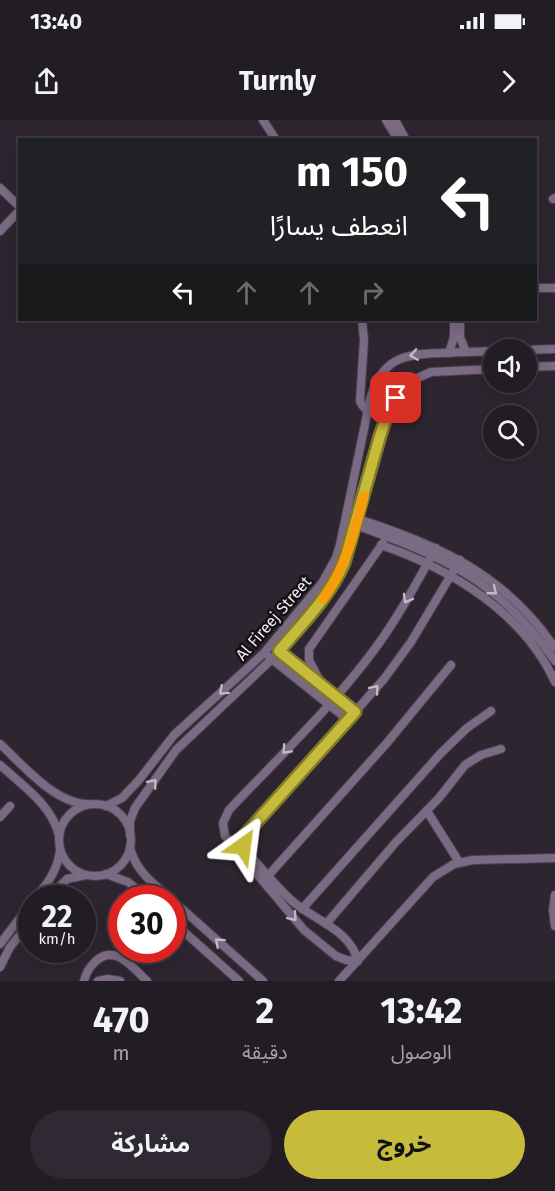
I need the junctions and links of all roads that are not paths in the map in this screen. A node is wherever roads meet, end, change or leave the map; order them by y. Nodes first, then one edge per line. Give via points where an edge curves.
1 (263, 120) edge
2 (386, 120) edge
3 (395, 120) edge
4 (275, 138) edge
5 (397, 138) edge
6 (405, 138) edge
7 (0, 188) edge
8 (18, 206) edge
9 (18, 210) edge
10 (0, 231) edge
11 (537, 288) edge
12 (555, 288) edge
13 (362, 321) edge
14 (454, 321) edge
15 (460, 321) edge
16 (555, 349) edge
17 (537, 350) edge
18 (483, 351) edge
19 (466, 352) junction
20 (449, 353) junction
21 (555, 366) edge
22 (537, 367) edge
23 (483, 369) edge
24 (369, 411) junction
25 (386, 418) junction
26 (346, 518) junction
27 (357, 522) junction
28 (390, 533) junction
29 (381, 545) junction
30 (434, 551) junction
31 (427, 563) junction
32 (458, 563) junction
33 (451, 576) junction
34 (532, 623) junction
35 (271, 645) junction
36 (555, 648) edge
37 (279, 651) junction
38 (264, 653) junction
39 (272, 659) junction
40 (555, 661) edge
41 (451, 665) dead end
42 (555, 682) edge
43 (323, 687) junction
44 (335, 697) junction
45 (328, 704) junction
46 (491, 711) dead end
47 (355, 712) junction
48 (348, 720) junction
49 (174, 735) junction
50 (183, 742) junction
51 (0, 744) edge
52 (501, 749) dead end
53 (156, 758) junction
54 (0, 765) edge
55 (166, 765) junction
56 (95, 804) junction
57 (10, 806) dead end
58 (106, 806) junction
59 (427, 811) junction
60 (0, 817) edge
61 (130, 834) junction
62 (60, 838) junction
63 (130, 848) junction
64 (61, 849) junction
65 (555, 858) edge
66 (459, 862) junction
67 (106, 874) junction
68 (89, 875) junction
69 (266, 879) junction
70 (46, 885) edge
71 (61, 885) edge
72 (132, 885) edge
73 (156, 885) edge
74 (555, 895) edge
75 (302, 909) junction
76 (186, 912) edge
77 (18, 920) edge
78 (326, 924) junction
79 (555, 926) edge
80 (186, 934) edge
81 (18, 937) edge
82 (0, 944) edge
83 (358, 961) junction
84 (0, 967) edge
85 (84, 981) edge
86 (98, 981) edge
87 (120, 981) edge
88 (147, 981) edge
89 (239, 981) edge
90 (262, 981) edge
91 (339, 981) edge

1 - 4 street
2 - 5 street
3 - 6 street
7 - 8 street
9 - 10 street
11 - 12 street
13 - 24 street via 360,398
14 - 20 street
15 - 19 street via 460,337
16 - 17 street
18 - 19 street, Al Fireej Street
19 - 20 street, Al Fireej Street
20 -> 24 street, Al Fireej Street via 417,354 394,361 378,378
21 - 22 street
23 - 25 street, Al Fireej Street via 442,370 420,376 403,389
24 - 25 street
24 - 26 street, Al Fireej Street
25 - 27 street, Al Fireej Street
26 - 27 street
26 - 35 street, Al Fireej Street via 329,571
27 - 28 street
27 - 37 street, Al Fireej Street via 338,576
28 - 29 street
28 - 30 street
29 - 31 street
29 - 43 street via 309,649 309,660
30 - 31 street
30 - 32 street
31 - 33 street
31 -> 44 street via 386,634
32 - 33 street
32 - 34 street
33 - 42 street via 513,622
47 -> 33 street via 411,642
34 - 36 street
34 - 40 street
35 - 37 street
35 - 38 street, Al Fireej Street
37 - 39 street, Al Fireej Street
37 - 43 street
38 - 39 street
38 -> 49 street, Al Fireej Street
39 - 45 street
39 - 50 street, Al Fireej Street
41 - 69 street
43 - 44 street
44 - 45 street
44 - 47 street
45 - 48 street
45 -> 69 street via 224,818 225,836
46 - 75 street via 441,753
47 - 48 street
48 - 69 street via 243,839 244,848
49 - 50 street
49 - 53 street, Al Fireej Street
50 - 55 street, Al Fireej Street
51 - 56 street via 58,795 75,803
52 - 59 street via 465,765
53 - 55 street
53 - 58 street, Al Fireej Street via 122,798
54 - 62 street via 50,812
61 -> 55 street, Al Fireej Street via 135,808
56 - 58 street
56 - 62 street via 70,814
57 - 60 street
58 - 61 street via 122,817
59 - 66 street
59 - 78 street
61 - 63 street
62 - 64 street
63 - 67 street via 122,864
63 - 73 street via 143,874
64 - 68 street via 74,869
64 - 70 street via 57,867
65 - 66 street
66 - 83 street via 428,882
67 - 68 street
67 - 72 street
68 - 71 street via 67,879
69 - 75 street
69 -> 83 street via 296,922 341,959
74 - 79 street
75 - 78 street
90 -> 76 street
77 - 82 street
78 - 83 street via 351,945
80 - 89 street
81 - 84 street
83 - 91 street
85 - 88 street via 95,961 110,954 123,959
86 - 87 street

